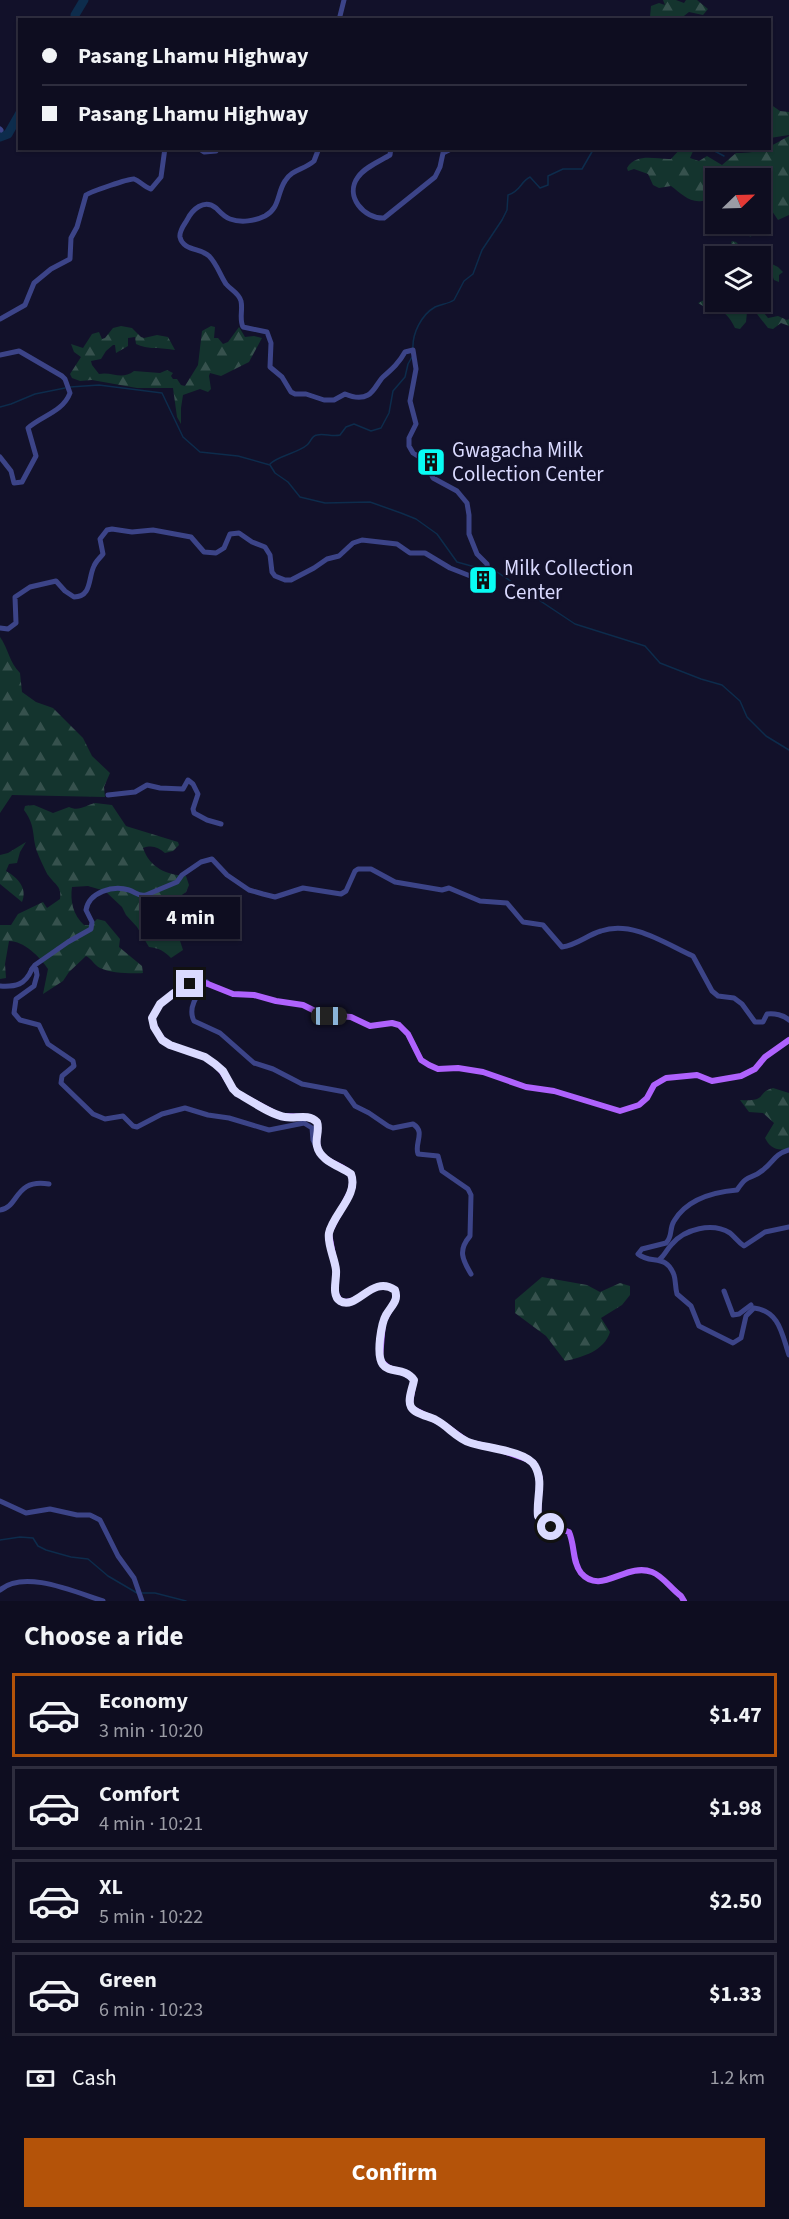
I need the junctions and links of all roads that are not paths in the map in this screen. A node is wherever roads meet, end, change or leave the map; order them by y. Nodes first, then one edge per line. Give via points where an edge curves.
1 (344, 0) edge
2 (340, 18) edge
3 (165, 150) edge
4 (201, 150) edge
5 (217, 150) edge
6 (318, 150) edge
7 (391, 150) edge
8 (449, 150) edge
9 (0, 319) edge
10 (0, 355) edge
11 (0, 457) edge
12 (0, 628) edge
13 (108, 795) dead end
14 (220, 824) dead end
15 (32, 969) junction
16 (207, 982) junction
17 (0, 986) edge
18 (789, 1020) edge
19 (789, 1040) edge
20 (317, 1148) junction
21 (789, 1150) edge
22 (49, 1184) dead end
23 (0, 1210) edge
24 (789, 1227) edge
25 (660, 1259) junction
26 (471, 1274) dead end
27 (724, 1291) dead end
28 (751, 1305) dead end
29 (789, 1355) edge
30 (0, 1501) edge
31 (0, 1590) edge
32 (140, 1596) edge
33 (103, 1601) edge
34 (684, 1601) edge

1 - 2 street
3 - 9 street via 161,177 151,189 128,178 89,192 71,238 70,259 51,268 34,283 25,305
4 - 5 street
6 - 12 street via 314,161 286,178 278,204 265,216 237,221 215,207 202,205 193,210 181,239 208,255 237,293 243,327 267,332 271,343 270,367 295,394 324,400 345,394 365,397 405,352 413,351 416,369 410,401 416,425 409,438 410,446 424,460 433,478 458,491 466,503 469,534 488,570 478,579 424,553 410,553 397,544 362,540 339,556 285,580 272,572 265,547 239,533 230,534 224,548 211,554 184,535 112,528 100,539 103,554 94,563 83,594 74,597 56,581 30,587 15,597 16,623 8,629
7 - 8 street via 390,155 362,172 354,185 362,212 375,219 384,218 429,181 440,167 443,153
10 - 11 street via 14,351 25,354 65,379 70,393 48,417 28,428 36,456 22,482 14,483 11,471
13 - 14 street via 138,791 147,785 183,789 188,780 198,794 194,813
15 - 17 street via 22,984
15 - 18 street via 91,929 86,907 93,897 107,890 126,889 142,897 177,882 201,862 212,860 249,890 275,897 303,888 334,895 346,891 355,870 364,868 395,882 449,888 480,901 507,903 523,922 543,925 562,947 608,929 646,933 693,956 706,985 718,996 734,998 742,1004 755,1022 763,1022 771,1013
15 - 20 street via 38,972 34,986 16,999 14,1013 20,1020 39,1025 48,1044 74,1061 61,1083 93,1114 105,1119 123,1116 137,1127 185,1108 269,1130 304,1124 312,1128
16 - 19 main road via 233,994 303,1005 323,1015 351,1017 370,1026 399,1025 421,1060 438,1069 483,1072 620,1111 639,1105 654,1085 666,1078 697,1075 712,1081 741,1076
16 - 20 main road via 190,984 160,1004 152,1018 162,1040 205,1057 223,1071 237,1093 271,1111 285,1117 314,1119 319,1125
16 - 26 street via 193,1004 194,1021 220,1033 254,1063 302,1084 342,1090 355,1106 393,1128 413,1124 418,1127 418,1154 438,1156 442,1171 464,1185 471,1195 470,1236 462,1251
20 - 34 main road via 353,1179 329,1233 336,1295 340,1301 351,1302 377,1286 395,1290 396,1299 383,1322 380,1358 387,1368 414,1380 411,1408 468,1442 534,1463 540,1478 538,1516 545,1524 569,1532 577,1565 588,1579 610,1580 628,1571 651,1571
21 - 25 street via 777,1154 763,1171 743,1180 737,1190 716,1192 689,1205 672,1223 666,1243 638,1254 644,1259
22 - 23 street via 26,1186 10,1206
24 - 25 street via 765,1232 744,1246 729,1233 708,1228 693,1230 674,1242
25 - 29 street via 671,1269 677,1294 691,1306 703,1329 730,1342 739,1341 746,1316 758,1308 771,1315 780,1327
27 - 28 street via 734,1315
30 - 32 street via 26,1513 50,1509 97,1517 129,1569
31 - 33 street via 7,1584 27,1581

